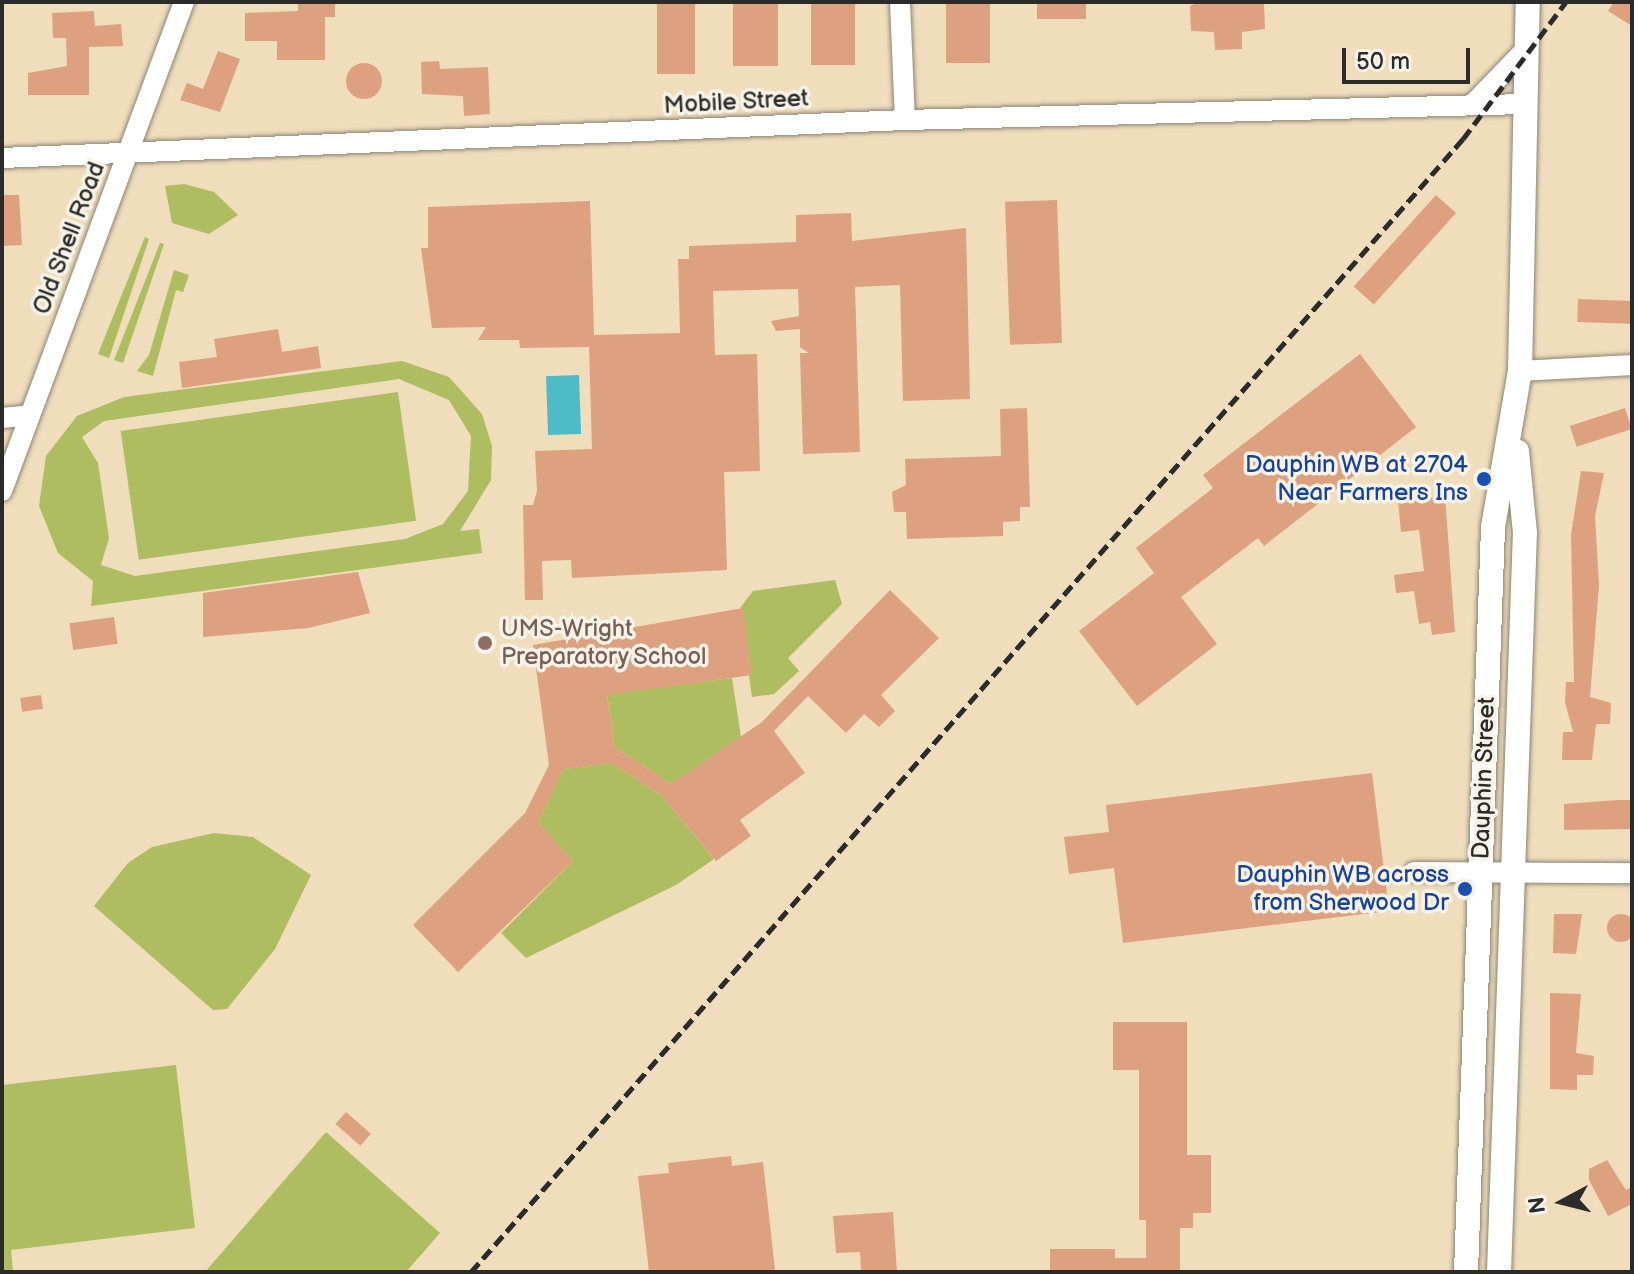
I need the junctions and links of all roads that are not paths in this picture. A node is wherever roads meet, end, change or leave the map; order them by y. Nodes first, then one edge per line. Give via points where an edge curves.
1 (184, 2) edge
2 (900, 2) edge
3 (1528, 2) edge
4 (1528, 47) junction
5 (1473, 104) junction
6 (1526, 104) junction
7 (905, 120) junction
8 (129, 153) junction
9 (2, 158) edge
10 (1632, 365) edge
11 (1520, 371) junction
12 (30, 415) junction
13 (2, 418) edge
14 (1515, 429) junction
15 (2, 491) edge
16 (1481, 867) junction
17 (1513, 869) junction
18 (1414, 872) dead end
19 (1632, 873) edge
20 (1475, 1000) junction
21 (1509, 1001) junction
22 (1466, 1272) edge
23 (1499, 1272) edge

1 - 8 street, Old Shell Road
2 - 7 street
3 - 4 main road, Dauphin Street
4 - 5 street
4 - 6 main road, Dauphin Street
5 - 6 street, Mobile Street
5 - 7 street, Mobile Street
6 - 11 main road, Dauphin Street
7 - 8 street, Mobile Street
8 - 9 street, Mobile Street
8 - 12 street, Old Shell Road
10 - 11 street
11 - 14 main road, Dauphin Street
12 - 13 street
12 - 15 street, Old Shell Road
14 - 16 main road, Dauphin Street via 1493,527
14 - 17 main road, Dauphin Street via 1525,533
16 - 17 street
16 - 18 street
16 - 20 main road, Dauphin Street
17 - 19 street
17 - 21 main road, Dauphin Street
20 - 21 street
20 - 22 main road, Dauphin Street
21 - 23 main road, Dauphin Street

